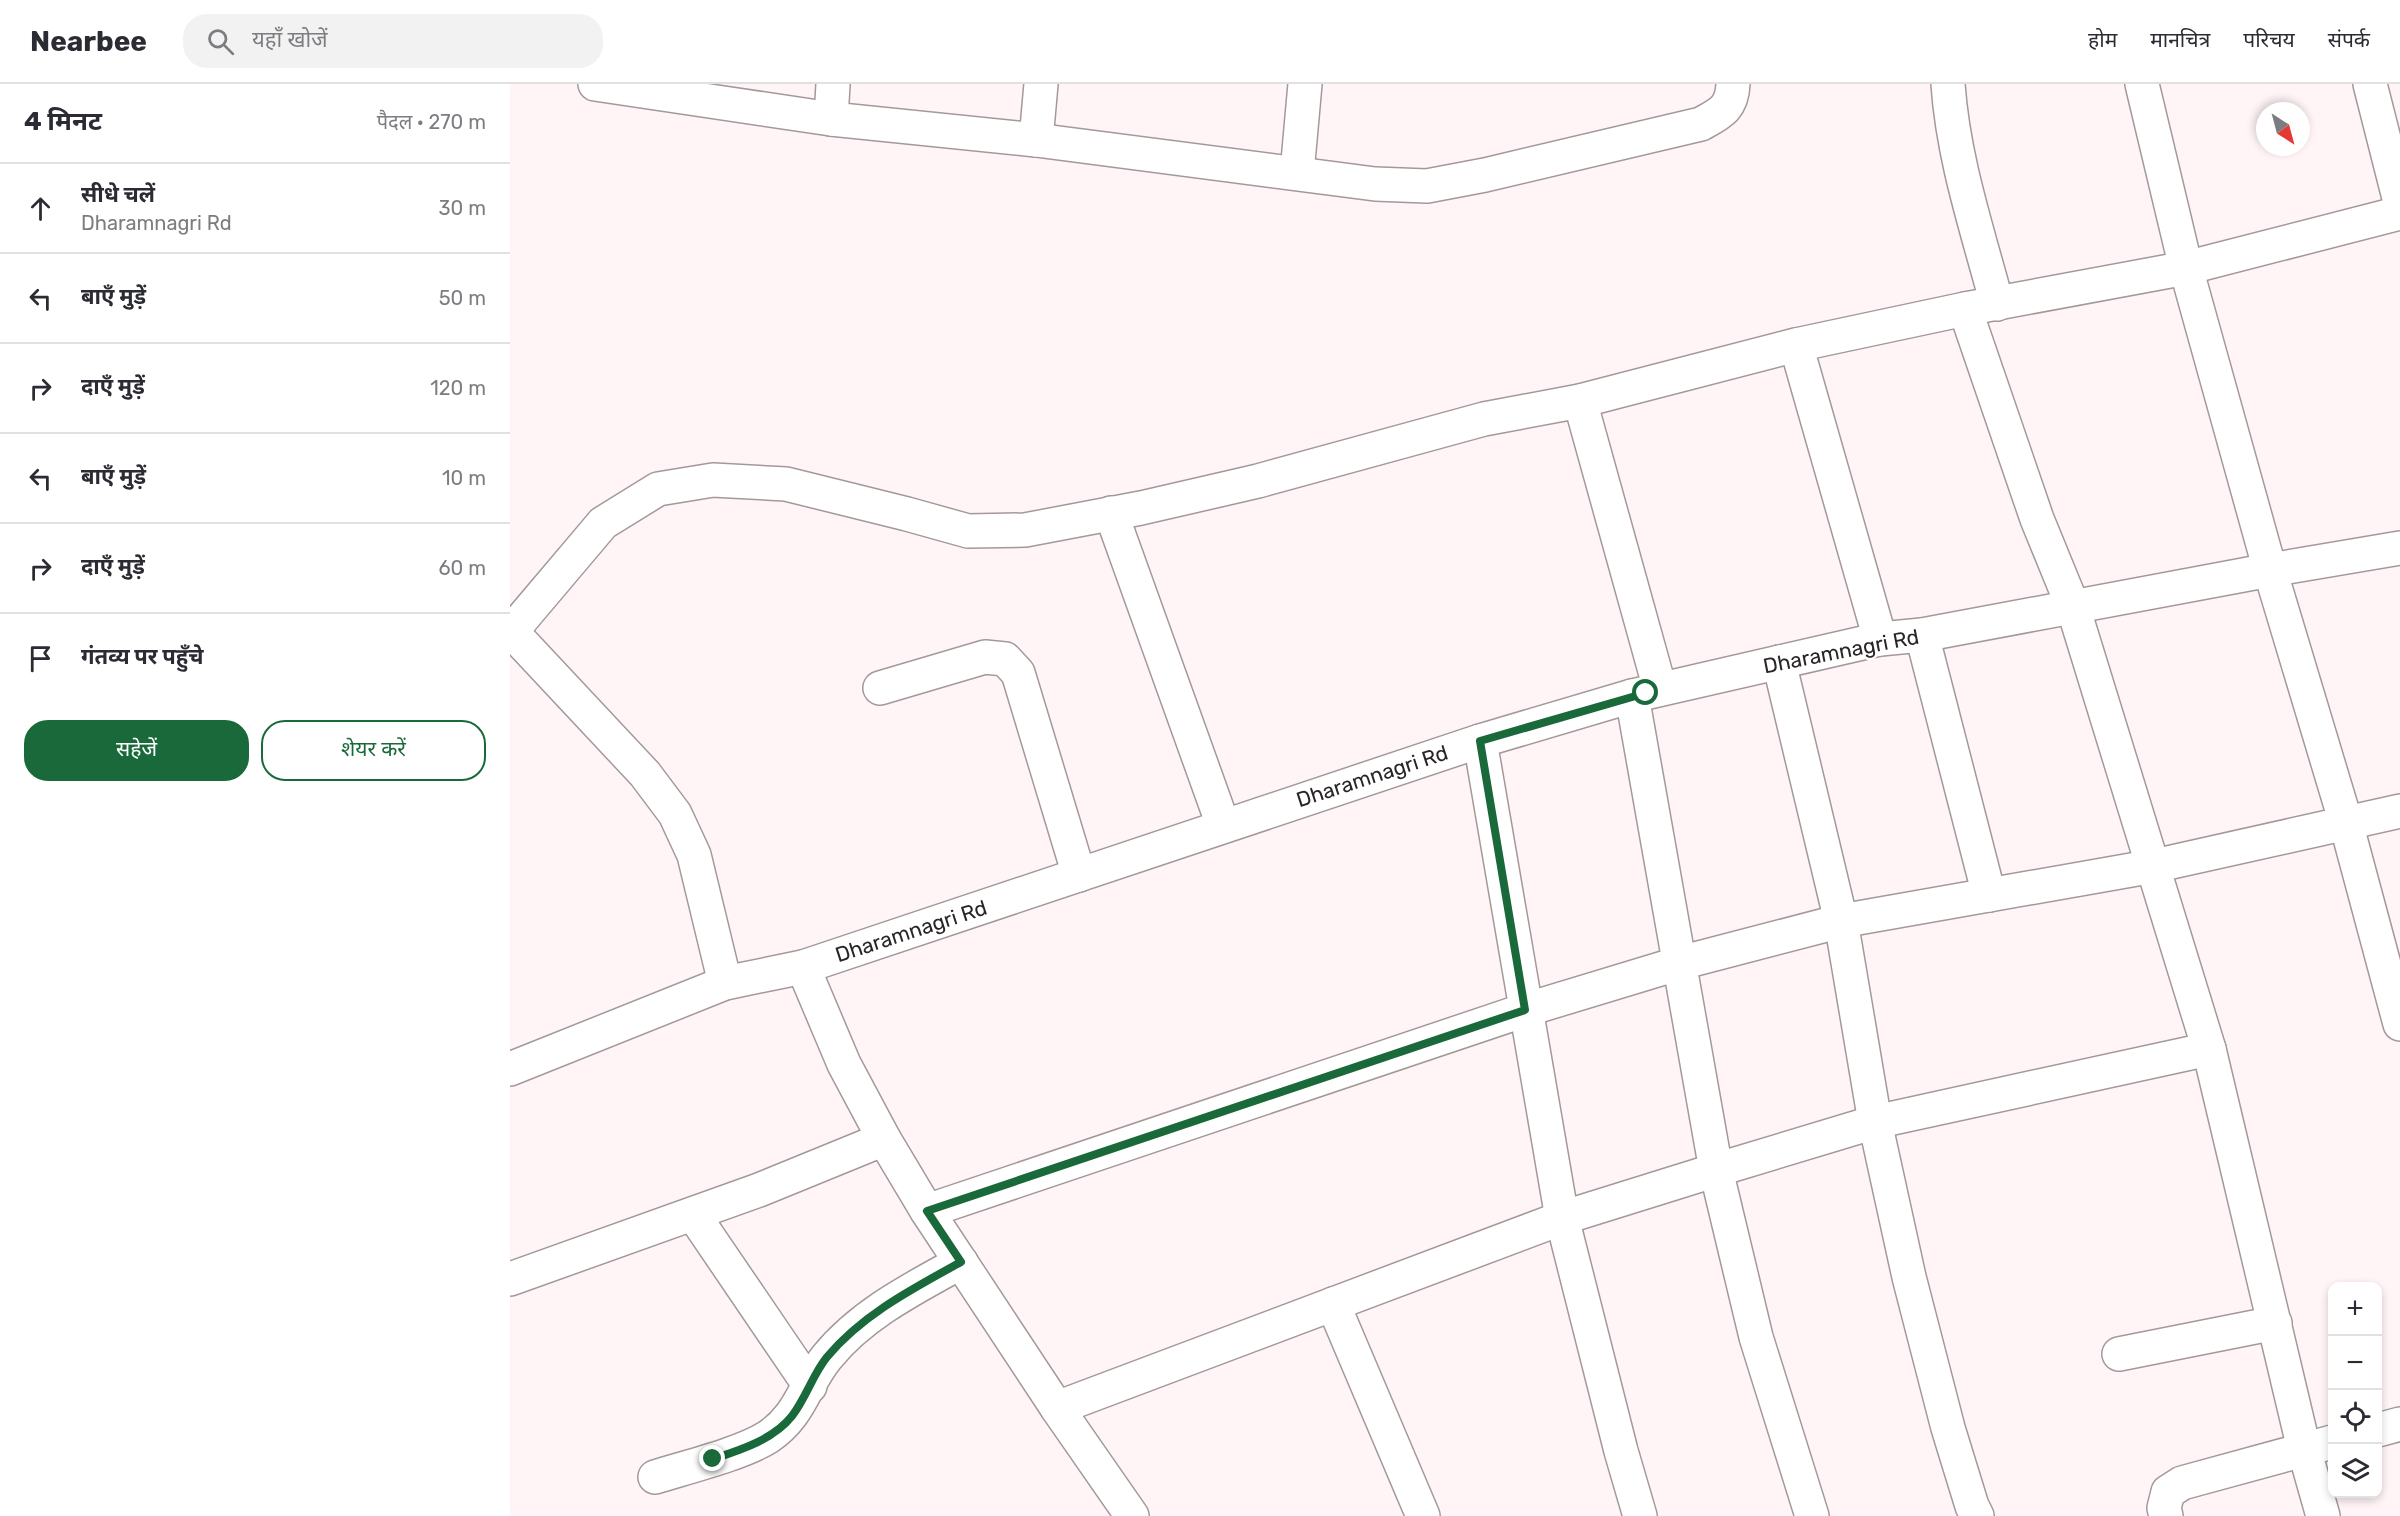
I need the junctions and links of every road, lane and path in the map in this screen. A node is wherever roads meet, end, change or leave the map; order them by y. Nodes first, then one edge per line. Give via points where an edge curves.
1 (595, 84) edge
2 (832, 84) edge
3 (1041, 84) edge
4 (1305, 84) edge
5 (1733, 84) edge
6 (1948, 84) edge
7 (2142, 84) edge
8 (2370, 84) edge
9 (831, 119) junction
10 (1036, 140) junction
11 (1297, 173) junction
12 (2400, 202) edge
13 (2400, 213) edge
14 (2186, 268) junction
15 (1997, 303) junction
16 (1965, 309) junction
17 (1796, 345) junction
18 (1580, 401) junction
19 (1111, 513) junction
20 (2400, 548) edge
21 (2270, 570) junction
22 (2073, 607) junction
23 (511, 633) edge
24 (1922, 636) junction
25 (1880, 639) junction
26 (1779, 662) junction
27 (880, 688) dead end
28 (1646, 693) junction
29 (1480, 741) junction
30 (2400, 811) edge
31 (2346, 823) junction
32 (1223, 825) junction
33 (2154, 866) junction
34 (1079, 875) junction
35 (1989, 896) junction
36 (1841, 921) junction
37 (1680, 963) junction
38 (803, 967) junction
39 (725, 983) junction
40 (1525, 1010) junction
41 (2400, 1024) edge
42 (2209, 1049) junction
43 (510, 1069) edge
44 (1875, 1122) junction
45 (884, 1139) junction
46 (1716, 1170) junction
47 (927, 1211) junction
48 (693, 1214) junction
49 (1562, 1218) junction
50 (961, 1262) junction
51 (510, 1279) edge
52 (1333, 1304) junction
53 (2275, 1323) junction
54 (2119, 1354) dead end
55 (810, 1386) junction
56 (1057, 1408) junction
57 (2400, 1424) edge
58 (2382, 1429) edge
59 (2318, 1445) edge
60 (656, 1477) dead end
61 (1132, 1516) edge
62 (1423, 1516) edge
63 (1640, 1516) edge
64 (1812, 1516) edge
65 (1977, 1516) edge
66 (2166, 1516) edge
67 (2323, 1516) edge

1 - 9 street
2 - 9 street
3 - 10 street
4 - 11 street
5 - 11 street via 1732,98 1722,112 1701,124 1485,175 1427,186 1375,184
6 - 15 street via 1963,180
7 - 14 street
8 - 12 street
9 - 10 street
10 - 11 street
13 - 14 street
14 - 15 street
14 - 21 street
15 - 16 street
16 - 17 street
16 - 22 street via 2037,519
17 - 18 street
17 - 25 street
18 - 19 street via 1484,419 1258,481
18 - 28 street
19 - 23 street via 1025,530 968,531 786,484 713,480 658,489 603,523
19 - 32 street
20 - 21 street, Dharamnagri Rd
21 - 22 street, Dharamnagri Rd
21 - 31 street
22 - 24 street, Dharamnagri Rd
22 - 33 street
23 - 39 street via 645,774 675,814 694,855
24 - 25 street, Dharamnagri Rd
24 - 35 street
25 - 26 street, Dharamnagri Rd
26 - 28 street, Dharamnagri Rd
26 - 36 street
27 - 34 street via 985,657 1005,659 1018,673
28 - 29 street, Dharamnagri Rd
28 - 37 street
29 - 32 street, Dharamnagri Rd
29 - 40 street
30 - 31 street
31 - 33 street
31 - 41 street
32 - 34 street, Dharamnagri Rd
33 - 35 street
33 - 42 street
34 - 38 street, Dharamnagri Rd
35 - 36 street
36 - 37 street
36 - 44 street
37 - 40 street
37 - 46 street
38 - 39 street, Dharamnagri Rd
38 - 45 street via 844,1064
39 - 43 street, Dharamnagri Rd
40 - 47 street
40 - 49 street
42 - 44 street
42 - 53 street
44 - 46 street
44 - 65 street via 1945,1417
45 - 47 street
45 - 48 street
46 - 49 street
46 - 64 street via 1756,1337
47 - 50 street
48 - 51 street
48 - 55 street
49 - 52 street
49 - 63 street
50 - 55 street via 900,1296 855,1329 826,1358
50 - 56 street
52 - 56 street
52 - 62 street
53 - 54 street
53 - 59 street
55 - 60 street via 792,1417 767,1438
56 - 61 street
57 - 58 street
59 - 66 street via 2182,1484 2168,1492
59 - 67 street

